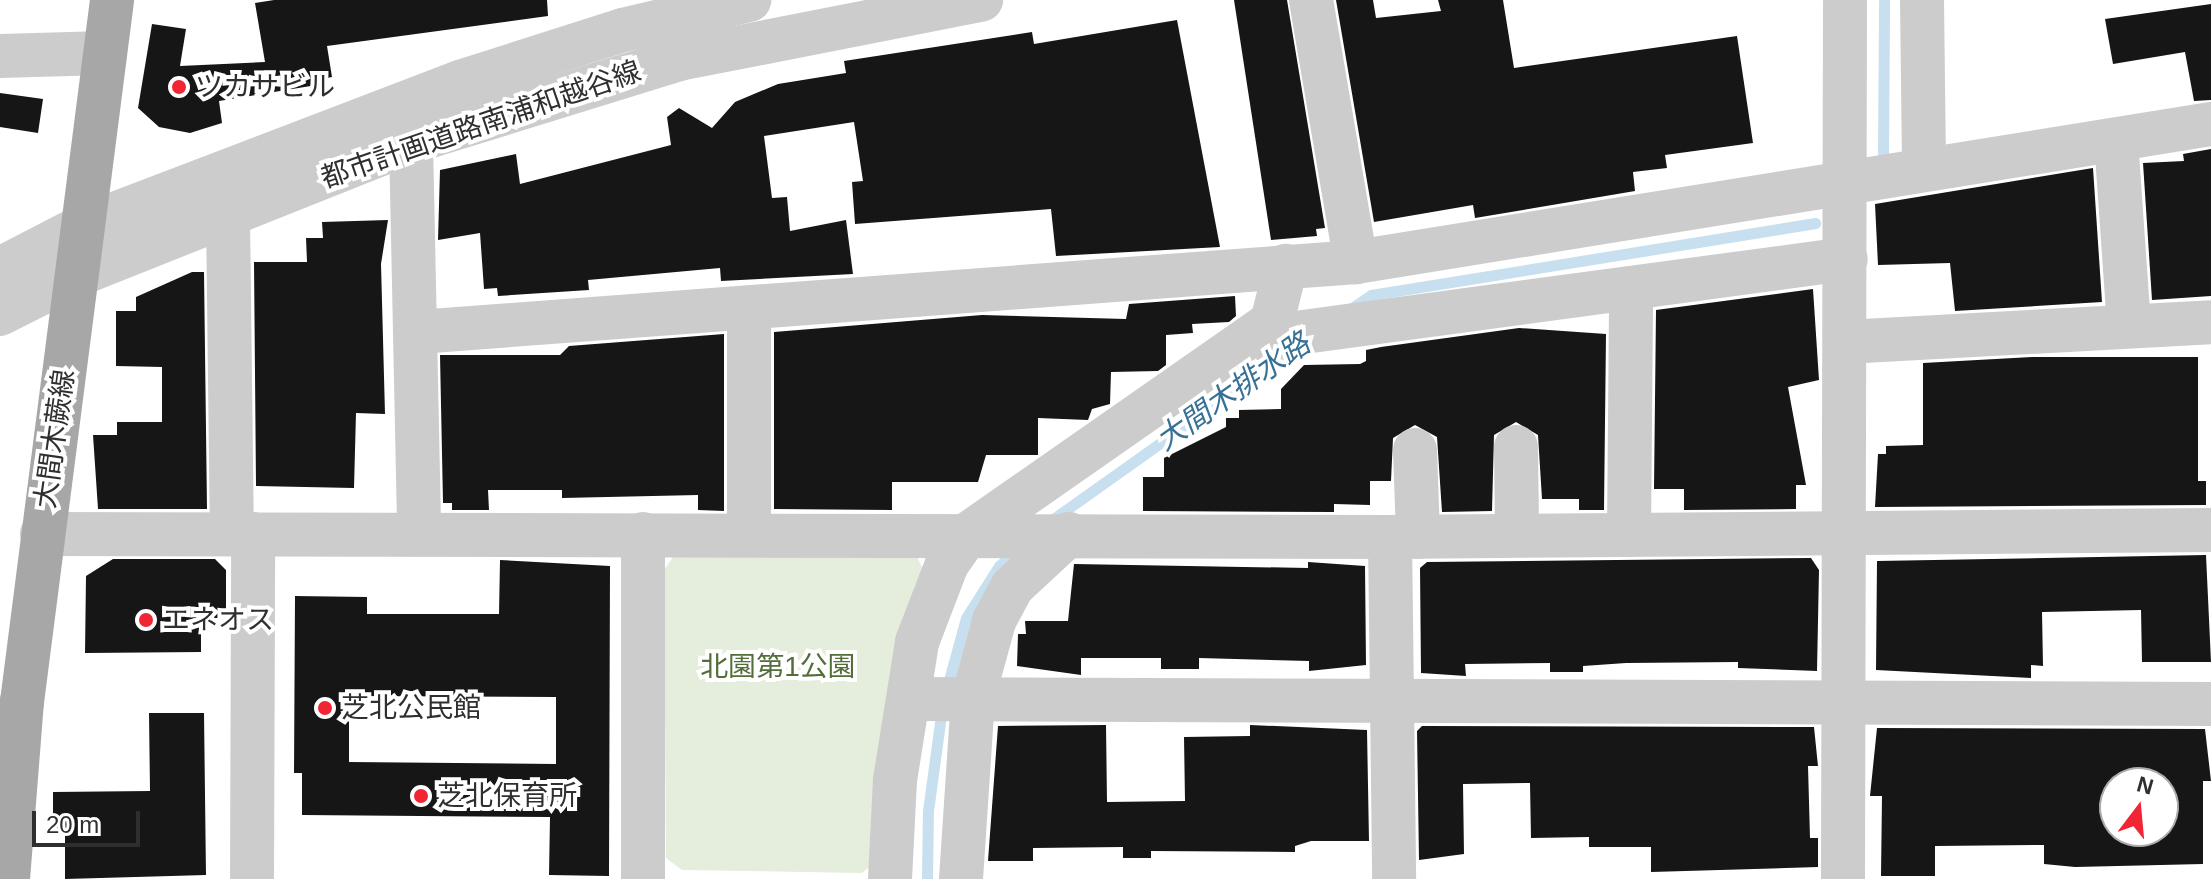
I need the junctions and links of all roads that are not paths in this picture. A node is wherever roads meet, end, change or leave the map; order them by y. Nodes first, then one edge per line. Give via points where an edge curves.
1 (112, 0) edge
2 (749, 0) edge
3 (981, 0) edge
4 (1311, 0) edge
5 (1845, 0) edge
6 (1922, 0) edge
7 (105, 53) junction
8 (0, 56) edge
9 (2211, 124) edge
10 (2116, 140) junction
11 (411, 142) junction
12 (1869, 198) junction
13 (228, 215) junction
14 (83, 226) junction
15 (1356, 262) junction
16 (1286, 266) junction
17 (0, 269) edge
18 (77, 275) junction
19 (1631, 288) junction
20 (749, 308) junction
21 (0, 314) edge
22 (2211, 322) edge
23 (2129, 326) junction
24 (418, 332) junction
25 (1271, 336) junction
26 (1845, 342) junction
27 (1516, 447) dead end
28 (1415, 450) dead end
29 (2211, 530) edge
30 (42, 534) junction
31 (242, 534) junction
32 (419, 534) junction
33 (643, 534) junction
34 (749, 534) junction
35 (985, 534) junction
36 (1060, 534) junction
37 (1517, 535) junction
38 (1629, 535) junction
39 (1845, 536) junction
40 (1404, 537) junction
41 (942, 698) junction
42 (1391, 700) junction
43 (11, 702) edge
44 (1844, 702) junction
45 (2211, 704) edge
46 (8, 746) edge
47 (8, 879) edge
48 (252, 879) edge
49 (643, 879) edge
50 (890, 879) edge
51 (961, 879) edge
52 (1394, 879) edge
53 (1843, 879) edge

1 - 7 main road, 大間木蕨線
2 - 14 street, 都市計画道路南浦和越谷線 via 623,30 460,82
3 - 11 street, 都市計画道路南浦和越谷線 via 679,59
4 - 15 street
5 - 12 street
6 - 12 street
7 - 8 street
7 - 14 main road, 大間木蕨線
9 - 10 street
10 - 12 street
10 - 23 street
11 - 13 street, 都市計画道路南浦和越谷線
11 - 24 street
12 - 15 street
12 - 19 street
12 - 26 street
13 - 18 street, 都市計画道路南浦和越谷線
13 - 31 street
14 - 17 street, 都市計画道路南浦和越谷線
14 - 18 main road, 大間木蕨線
15 - 16 street
16 - 20 street
16 - 25 street
18 - 21 street, 都市計画道路南浦和越谷線
18 - 30 main road, 大間木蕨線
19 - 25 street
19 - 38 street
20 - 24 street
20 - 34 street
22 - 23 street
23 - 26 street
24 - 32 street
25 - 35 street
26 - 39 street
27 - 37 street
28 - 40 street
29 - 39 street
30 - 31 street
30 - 43 main road, 大間木蕨線
31 - 32 street
31 - 48 street
32 - 33 street
33 - 34 street
33 - 49 street
34 - 35 street
35 - 36 street
35 - 41 street via 932,596 917,642
36 - 40 street
36 - 41 street via 1012,587
37 - 38 street
37 - 40 street
38 - 39 street
39 - 44 street
40 - 42 street
41 - 42 street
41 - 50 street via 895,780
41 - 51 street
42 - 44 street
42 - 52 street
43 - 46 main road, 大間木蕨線
44 - 45 street
44 - 53 street
46 - 47 main road, 大間木蕨線

